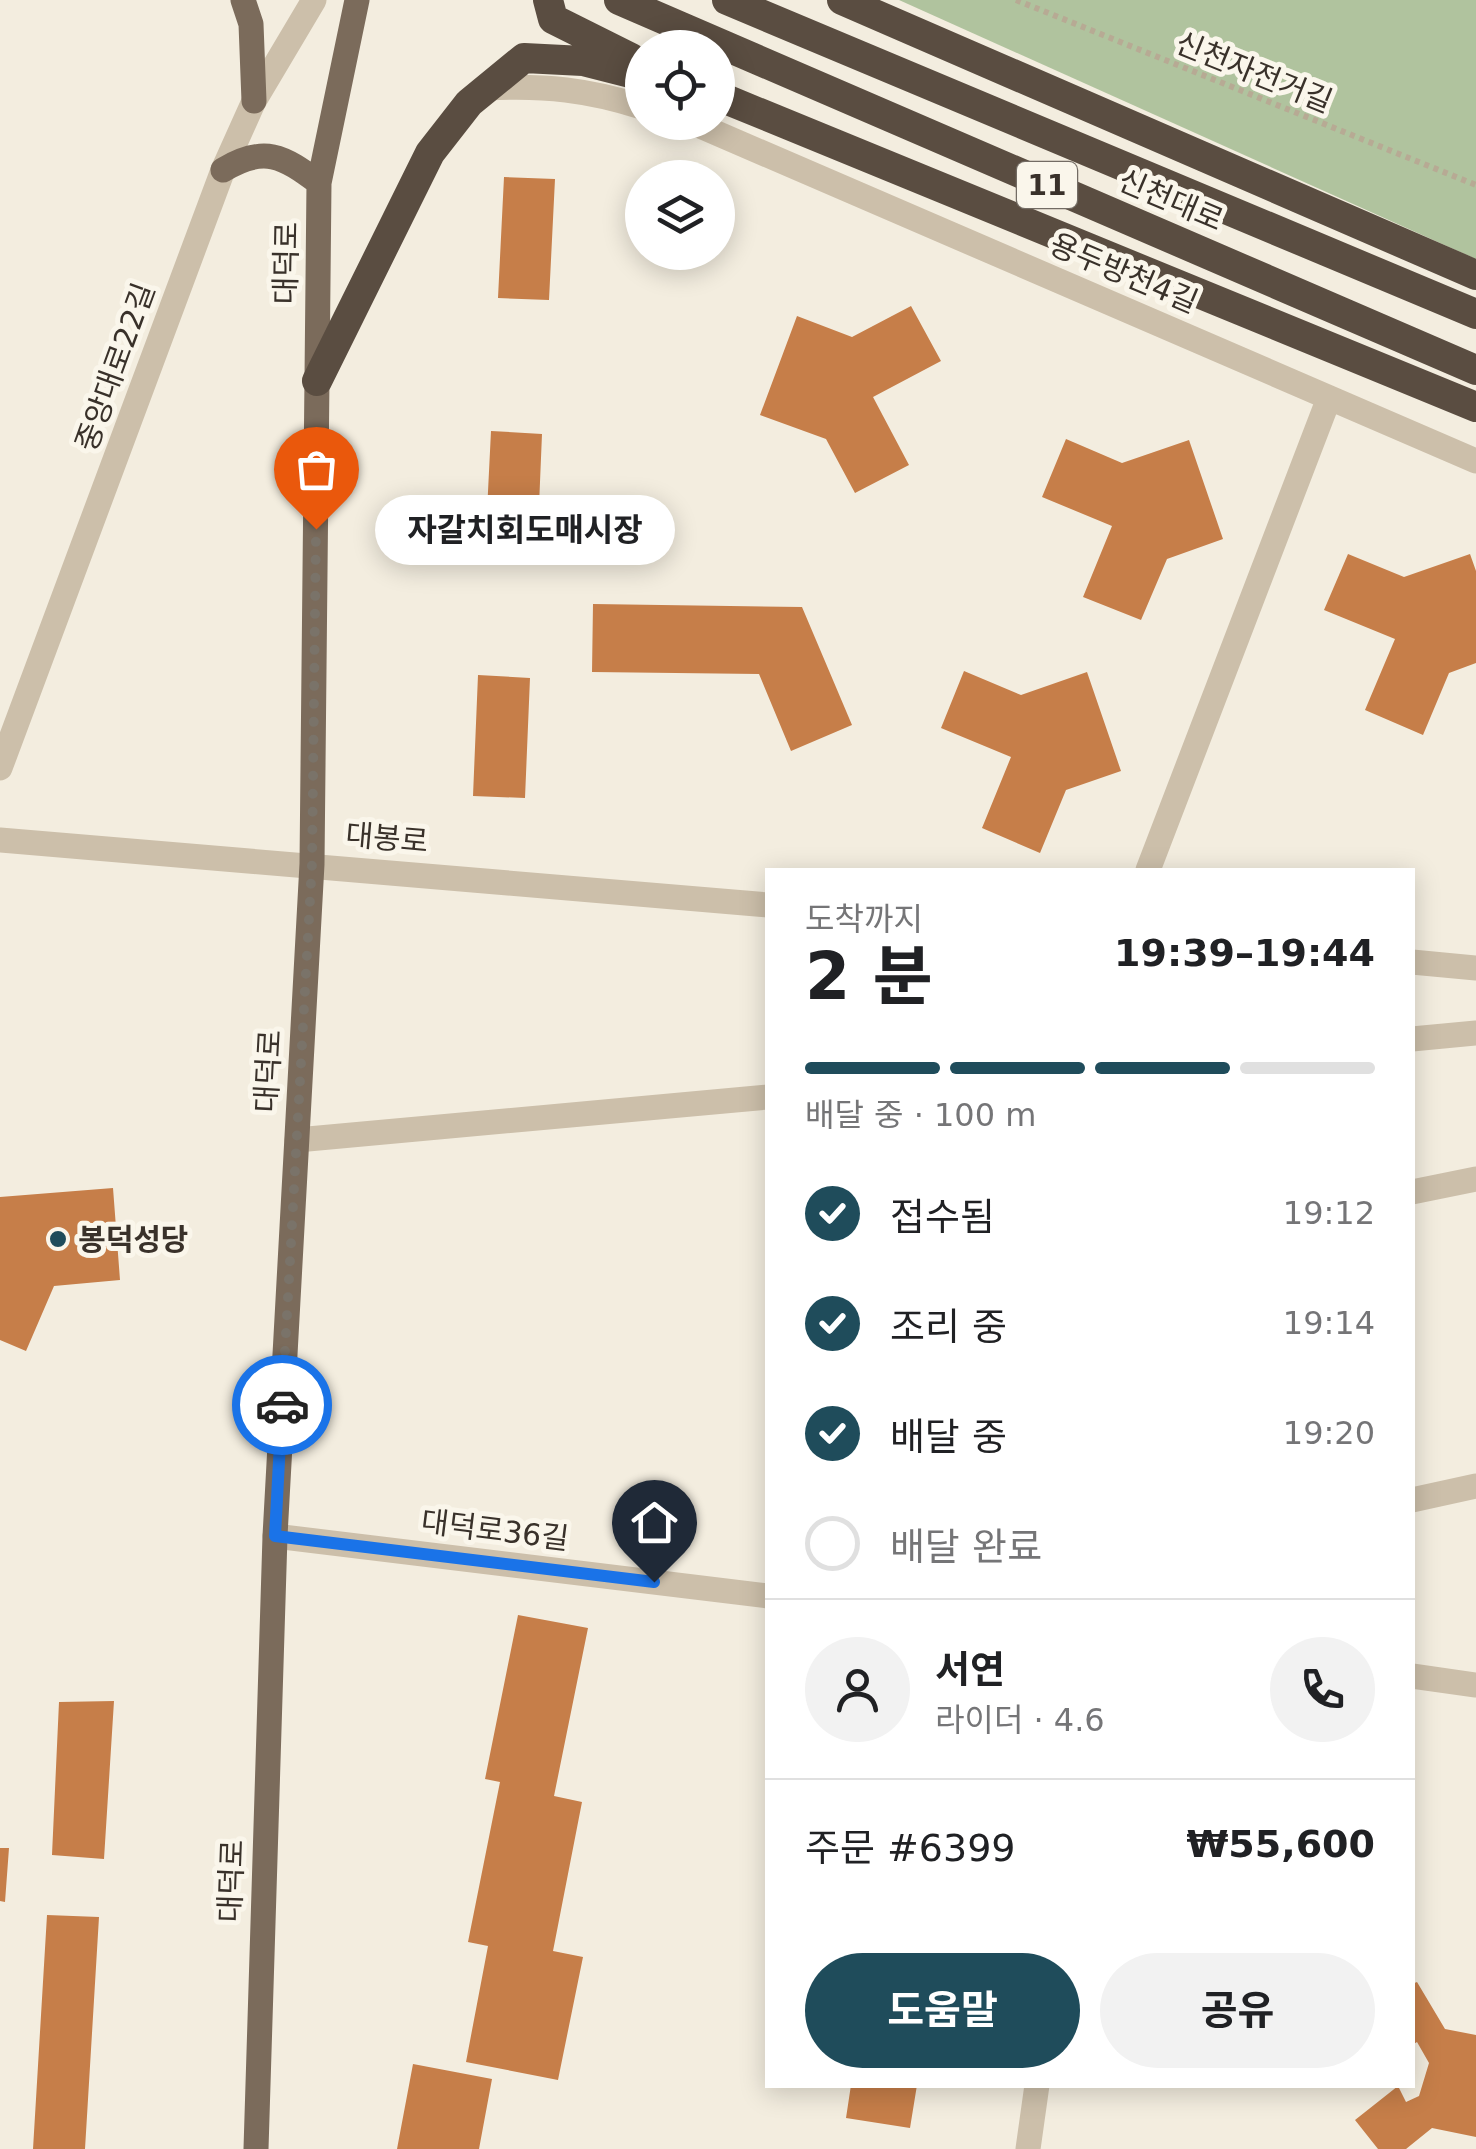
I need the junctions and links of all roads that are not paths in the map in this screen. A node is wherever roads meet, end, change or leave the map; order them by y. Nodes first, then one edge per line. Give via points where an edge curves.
1 (243, 0) edge
2 (314, 0) edge
3 (357, 0) edge
4 (548, 0) edge
5 (618, 0) edge
6 (726, 0) edge
7 (842, 0) edge
8 (625, 55) edge
9 (625, 71) edge
10 (488, 88) junction
11 (254, 101) junction
12 (625, 101) edge
13 (735, 103) edge
14 (733, 140) edge
15 (223, 170) junction
16 (319, 182) junction
17 (1476, 276) edge
18 (1476, 314) edge
19 (1476, 370) edge
20 (317, 380) junction
21 (1329, 398) junction
22 (1476, 407) edge
23 (1476, 461) edge
24 (0, 768) edge
25 (0, 840) edge
26 (312, 864) junction
27 (1149, 868) edge
28 (765, 904) edge
29 (1415, 962) edge
30 (1476, 968) edge
31 (1476, 1033) edge
32 (1415, 1038) edge
33 (765, 1097) edge
34 (296, 1140) junction
35 (1476, 1179) edge
36 (1415, 1191) edge
37 (1476, 1486) edge
38 (1415, 1499) edge
39 (275, 1536) junction
40 (765, 1596) edge
41 (1415, 1676) edge
42 (1476, 1685) edge
43 (1036, 2088) edge
44 (256, 2149) edge
45 (1028, 2149) edge

1 - 11 main road
2 - 11 street, 중앙대로22길
3 - 16 main road, 대덕로
4 - 8 highway via 553,19
5 - 19 highway, 신천대로 / 11
6 - 18 highway, 신천대로
7 - 17 highway
9 - 10 highway via 583,60 524,58
10 - 12 street via 546,85
10 - 20 highway via 430,153
11 - 15 street, 중앙대로22길
13 - 22 highway
14 - 21 street, 용두방천4길
15 - 16 main road via 246,156 268,154
15 - 24 street, 중앙대로22길
16 - 20 main road, 대덕로
20 - 26 main road, 대덕로
21 - 23 street, 용두방천4길
21 - 27 street
25 - 26 street, 대봉로
26 - 28 street, 대봉로
26 - 34 main road, 대덕로
29 - 30 street
31 - 32 street
33 - 34 street
34 - 39 main road, 대덕로
35 - 36 street
37 - 38 street
39 - 40 street, 대덕로36길
39 - 44 main road, 대덕로
41 - 42 street
43 - 45 street

